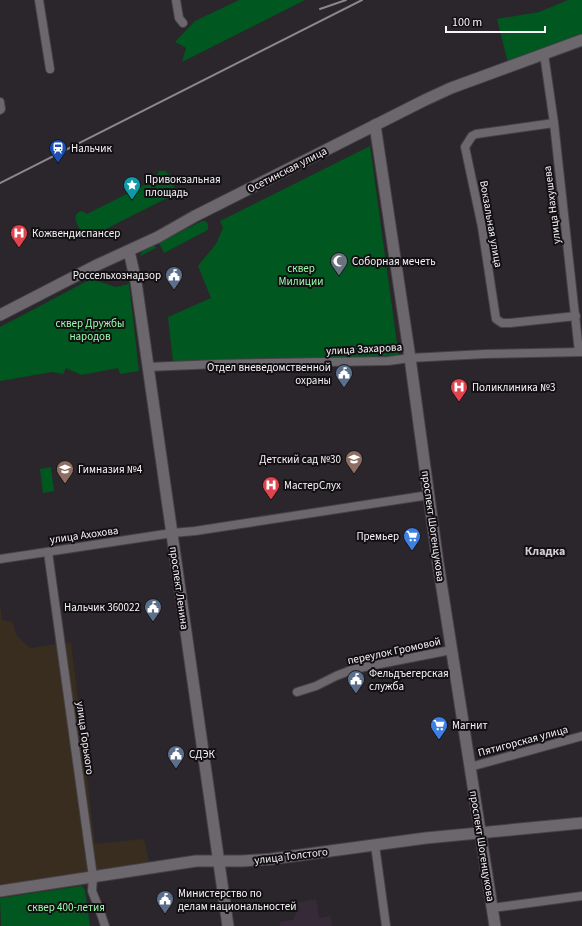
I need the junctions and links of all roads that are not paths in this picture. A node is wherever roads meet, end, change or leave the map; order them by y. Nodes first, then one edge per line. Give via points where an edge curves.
1 (39, 0) edge
2 (176, 0) edge
3 (183, 23) dead end
4 (582, 40) edge
5 (544, 54) junction
6 (50, 69) dead end
7 (554, 123) junction
8 (375, 125) junction
9 (129, 251) junction
10 (0, 315) edge
11 (576, 316) junction
12 (581, 352) edge
13 (410, 358) junction
14 (148, 367) junction
15 (429, 495) junction
16 (172, 533) junction
17 (48, 552) junction
18 (0, 559) edge
19 (451, 650) junction
20 (297, 692) dead end
21 (582, 736) edge
22 (470, 767) junction
23 (582, 823) edge
24 (480, 832) junction
25 (374, 846) junction
26 (218, 862) junction
27 (93, 877) junction
28 (0, 891) edge
29 (582, 896) edge
30 (492, 908) junction
31 (105, 926) edge
32 (228, 926) edge
33 (386, 926) edge
34 (495, 926) edge

1 - 6 street
2 - 3 street via 179,18
4 - 5 main road, Осетинская улица
5 - 7 street, улица Нахушева
5 - 8 main road, Осетинская улица via 451,88
7 - 11 street, улица Нахушева
7 - 11 street, Вокзальная улица via 476,134 465,147 482,227 496,319 502,323 510,323
8 - 9 main road, Осетинская улица
8 - 13 main road, проспект Шогенцукова
9 - 10 main road, Осетинская улица
9 - 14 main road, проспект Ленина
11 - 12 street, улица Нахушева
12 - 13 street, улица Захарова
13 - 14 street, улица Захарова via 388,361
13 - 15 main road, проспект Шогенцукова
14 - 16 main road, проспект Ленина
15 - 16 street, улица Ахохова
15 - 19 main road, проспект Шогенцукова
16 - 17 street, улица Ахохова
16 - 26 main road, проспект Ленина
17 - 18 street, улица Ахохова
17 - 27 street, улица Горького
19 - 20 street, переулок Громовой via 354,670
19 - 22 main road, проспект Шогенцукова
21 - 22 street, Пятигорская улица
22 - 24 main road, проспект Шогенцукова
23 - 24 main road, улица Толстого
24 - 25 main road, улица Толстого
24 - 30 main road, проспект Шогенцукова
25 - 26 main road, улица Толстого via 271,859
25 - 33 street
26 - 27 main road, улица Толстого via 196,861
26 - 32 main road, проспект Ленина
27 - 28 main road, улица Толстого
27 - 31 street, улица Горького via 92,891
29 - 30 street
30 - 34 main road, проспект Шогенцукова

